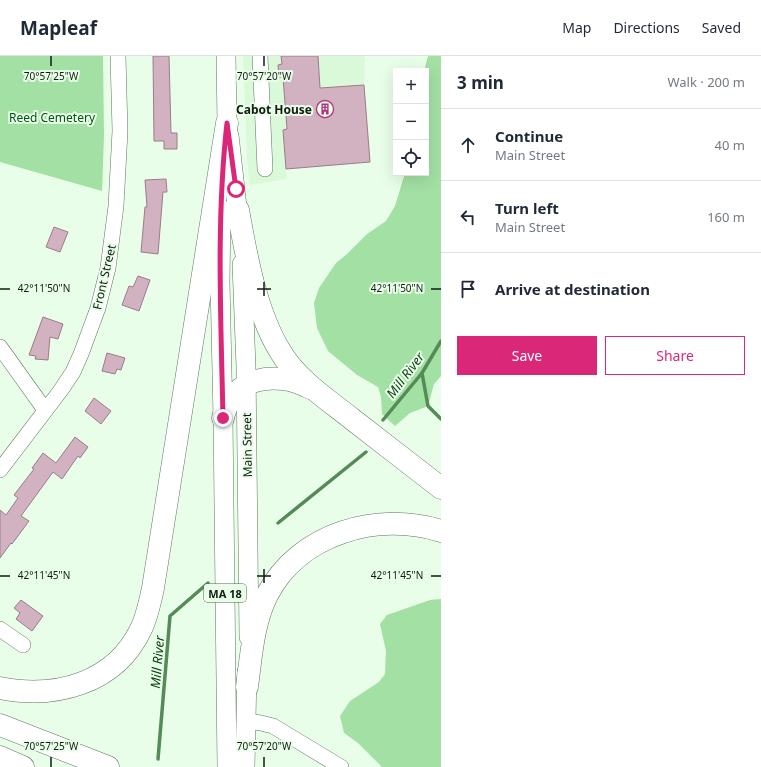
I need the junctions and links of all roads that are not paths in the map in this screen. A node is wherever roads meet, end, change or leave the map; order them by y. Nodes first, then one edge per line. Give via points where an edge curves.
1 (118, 56) edge
2 (226, 56) edge
3 (260, 56) edge
4 (227, 123) junction
5 (265, 169) dead end
6 (238, 210) junction
7 (0, 347) edge
8 (246, 384) junction
9 (323, 396) junction
10 (45, 410) junction
11 (223, 418) junction
12 (0, 470) edge
13 (441, 488) edge
14 (441, 531) edge
15 (0, 629) edge
16 (23, 645) dead end
17 (247, 687) junction
18 (0, 688) edge
19 (246, 721) junction
20 (0, 725) edge
21 (0, 757) edge
22 (23, 767) edge
23 (108, 767) edge
24 (227, 767) edge
25 (245, 767) edge
26 (341, 767) edge

1 - 10 street, Front Street via 119,167 108,268 98,308 82,354 73,372
2 - 4 main road, Main Street / MA 18
3 - 5 street
4 - 6 main road, Main Street / MA 18
4 - 11 main road, Main Street / MA 18 via 220,236
4 - 18 highway via 153,588 142,628 118,660 84,683 63,689 41,691
6 - 8 main road, Main Street / MA 18
6 - 9 highway via 254,281 273,339 290,366
7 - 10 street
8 - 9 highway via 262,380 289,380 305,385
8 - 11 highway via 230,398
8 - 17 main road, Main Street / MA 18 via 249,595
9 - 13 highway
10 - 12 street, Front Street
11 - 24 main road, Main Street / MA 18
14 - 17 highway via 415,524 370,524 331,537 297,558 266,596 256,633
15 - 16 street
17 - 19 main road, Main Street / MA 18
19 - 25 main road, Main Street / MA 18
19 - 26 street via 273,726
20 - 23 highway
21 - 22 highway

